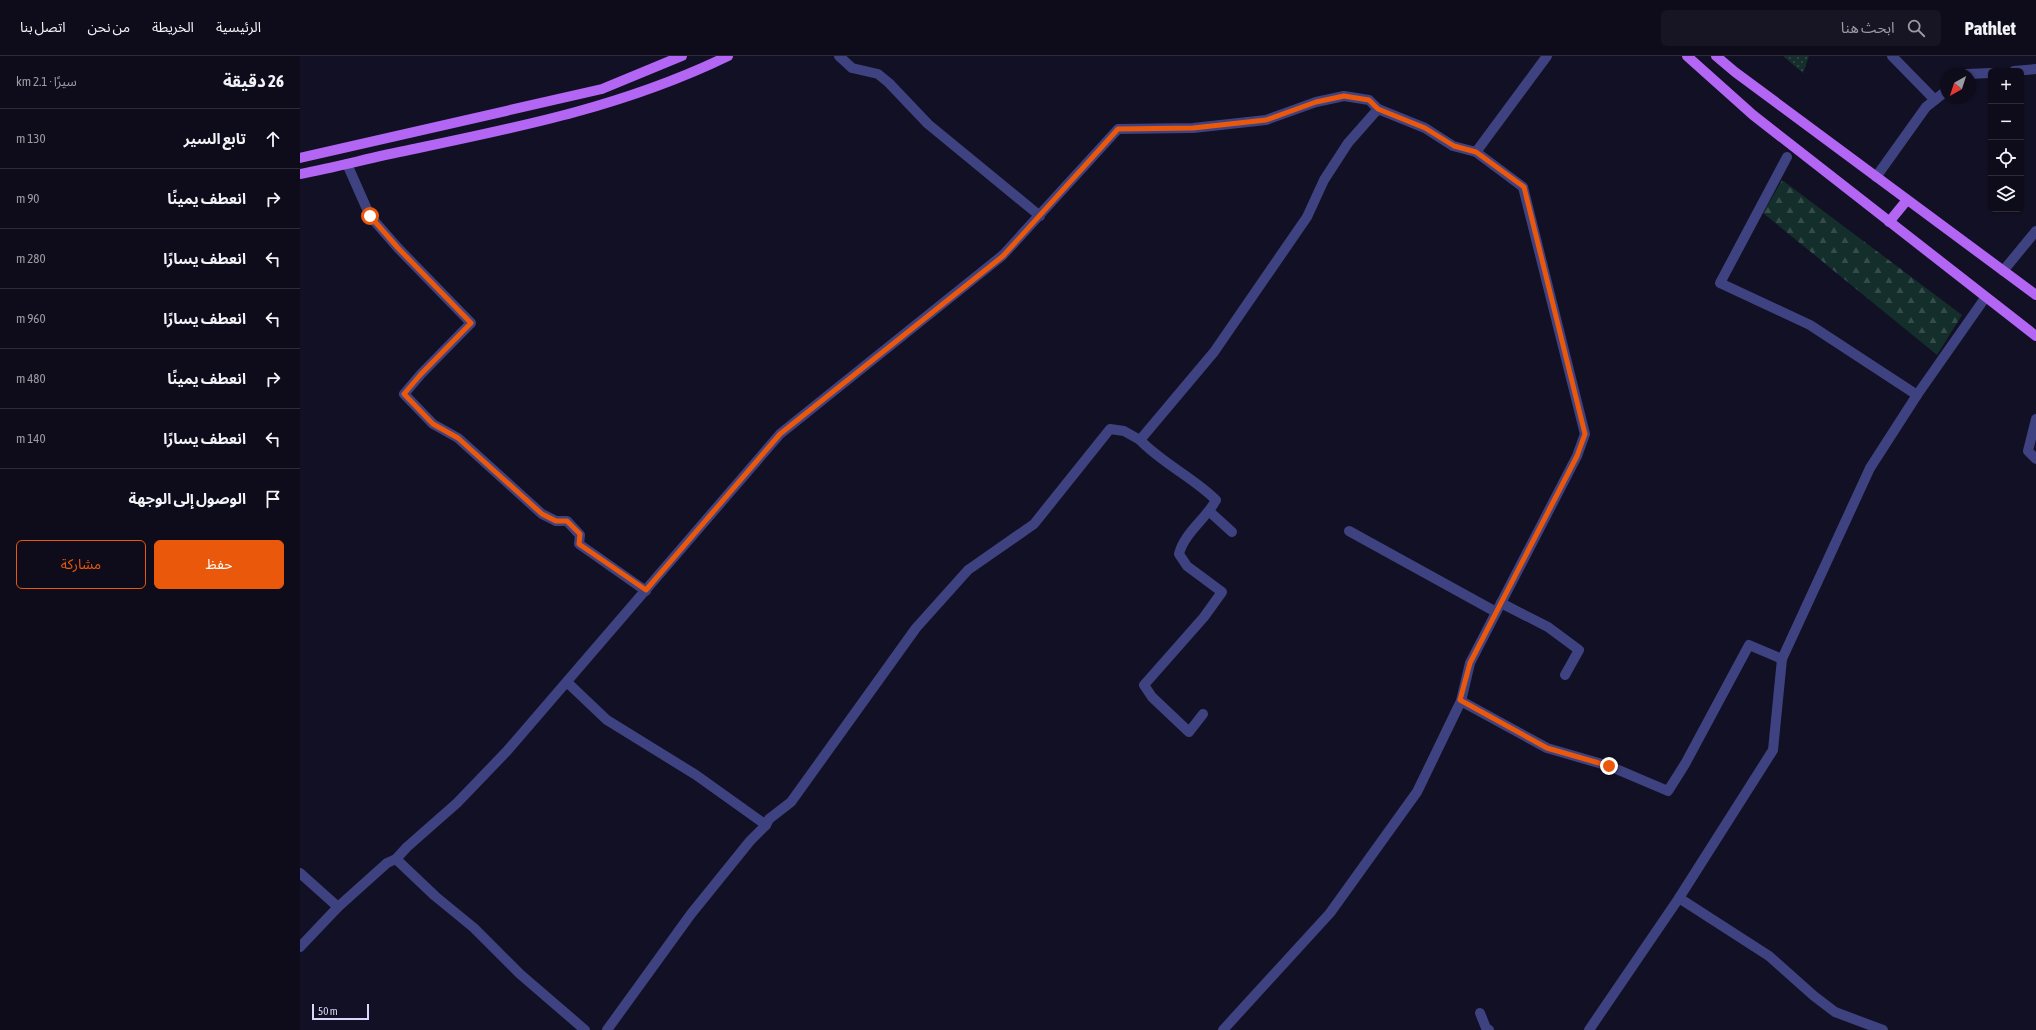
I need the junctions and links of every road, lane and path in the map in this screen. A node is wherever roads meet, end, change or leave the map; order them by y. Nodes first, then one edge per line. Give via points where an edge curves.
1 (682, 56) edge
2 (839, 56) edge
3 (1547, 56) edge
4 (1687, 56) edge
5 (1716, 56) edge
6 (1892, 56) edge
7 (722, 57) edge
8 (2036, 69) edge
9 (2024, 70) edge
10 (1988, 73) edge
11 (1976, 74) edge
12 (1940, 96) edge
13 (1935, 100) junction
14 (1378, 109) junction
15 (1476, 152) junction
16 (311, 156) junction
17 (1787, 157) dead end
18 (300, 158) edge
19 (347, 164) junction
20 (313, 172) junction
21 (300, 174) edge
22 (1876, 177) junction
23 (1907, 200) junction
24 (1040, 216) junction
25 (1889, 222) junction
26 (2036, 231) edge
27 (2003, 271) junction
28 (2036, 295) edge
29 (1985, 298) junction
30 (2036, 336) edge
31 (1917, 395) junction
32 (2036, 419) edge
33 (1140, 440) junction
34 (2036, 459) edge
35 (1210, 512) junction
36 (1350, 531) dead end
37 (1232, 532) dead end
38 (646, 590) junction
39 (1501, 603) junction
40 (1496, 612) junction
41 (1782, 659) junction
42 (1565, 675) dead end
43 (567, 682) junction
44 (1460, 700) junction
45 (1203, 714) dead end
46 (766, 825) junction
47 (396, 859) junction
48 (300, 873) edge
49 (1680, 898) junction
50 (338, 907) junction
51 (300, 947) edge
52 (1480, 1013) dead end
53 (585, 1030) edge
54 (607, 1030) edge
55 (1223, 1030) edge
56 (1489, 1030) edge
57 (1589, 1030) edge
58 (1883, 1030) edge

1 - 16 main road via 602,89
2 - 24 street via 852,68 878,74 928,124
3 - 15 street
4 - 25 main road via 1753,115
5 - 22 main road
6 - 13 street
7 - 19 main road via 690,74 596,108
8 - 9 street
10 - 11 street
12 - 13 street
13 - 22 street via 1926,107
14 - 15 street via 1425,128 1454,146
14 - 24 street via 1369,100 1344,96 1316,102 1266,120 1193,128 1118,129
14 - 33 street via 1348,143 1324,180 1307,217 1214,352
15 - 39 street via 1524,187 1585,434 1577,456
16 - 18 main road
16 - 20 main road
17 - 31 street via 1720,283 1810,325
19 - 20 main road
19 - 38 street via 370,216 471,323 404,394 433,424 458,438 542,514 556,521 567,521 580,534 579,544
20 - 21 main road
22 - 23 main road
23 - 25 main road
23 - 27 main road
24 - 38 street via 1003,256 780,434
25 - 29 main road
26 - 27 street
27 - 28 main road
29 - 30 main road
29 - 31 street
31 - 41 street via 1870,468
32 - 34 street via 2028,451
33 - 35 street via 1216,500
33 - 46 street via 1124,431 1110,429 1034,524 968,570 916,628 791,802 769,819
35 - 37 street
35 - 45 street via 1182,543 1179,554 1187,566 1222,592 1204,617 1144,685 1152,697 1189,732
36 - 40 street
38 - 43 street
39 - 40 street
39 - 42 street via 1548,627 1579,650
40 - 44 street via 1470,663
41 - 44 street via 1749,646 1668,791 1609,766 1547,748
41 - 49 street via 1773,750
43 - 46 street via 607,720 696,775
43 - 47 street via 499,760
44 - 55 street via 1417,792 1372,856 1330,913
46 - 54 street via 691,914
47 - 50 street via 387,863
47 - 53 street via 474,928 520,974
48 - 50 street
49 - 57 street
49 - 58 street via 1769,956 1835,1012
50 - 51 street
52 - 56 street

